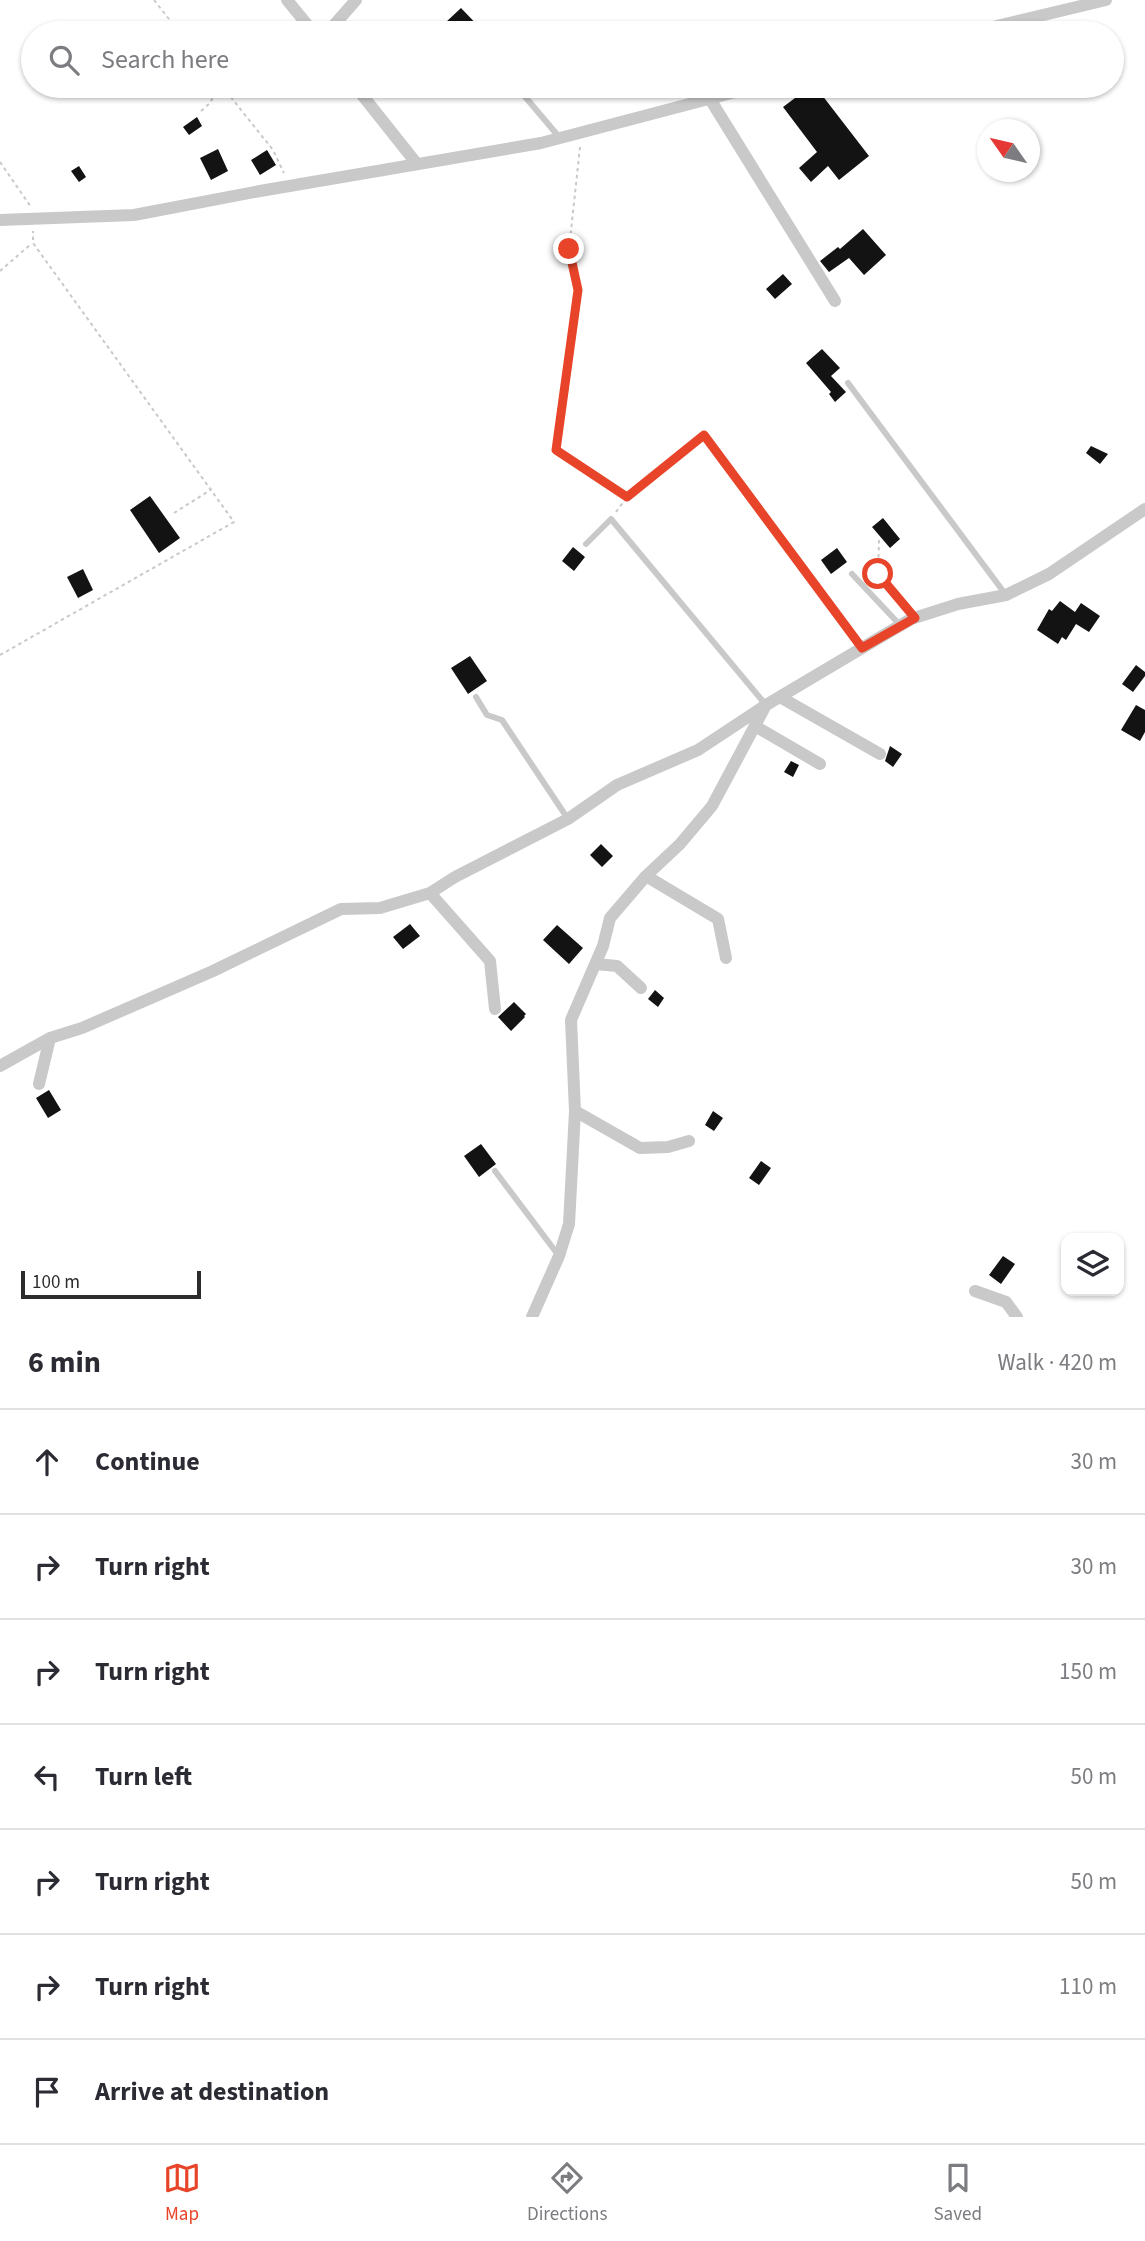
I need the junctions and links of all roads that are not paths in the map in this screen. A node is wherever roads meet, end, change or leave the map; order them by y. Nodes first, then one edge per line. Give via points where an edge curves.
1 (287, 0) edge
2 (356, 0) edge
3 (1106, 0) edge
4 (304, 21) edge
5 (338, 21) edge
6 (1018, 21) edge
7 (365, 98) edge
8 (526, 98) edge
9 (714, 98) edge
10 (710, 99) junction
11 (560, 138) junction
12 (417, 164) junction
13 (0, 220) edge
14 (835, 301) dead end
15 (848, 383) dead end
16 (1143, 513) edge
17 (586, 544) dead end
18 (852, 574) dead end
19 (1006, 595) junction
20 (900, 625) junction
21 (780, 696) junction
22 (476, 697) dead end
23 (765, 705) junction
24 (754, 726) junction
25 (880, 754) dead end
26 (820, 764) dead end
27 (568, 819) junction
28 (646, 876) junction
29 (430, 893) junction
30 (726, 958) dead end
31 (596, 964) junction
32 (641, 988) dead end
33 (495, 1009) dead end
34 (50, 1038) junction
35 (0, 1066) edge
36 (39, 1084) dead end
37 (575, 1111) junction
38 (689, 1141) dead end
39 (495, 1171) dead end
40 (559, 1256) junction
41 (975, 1291) dead end
42 (532, 1317) edge
43 (1017, 1317) edge

1 - 4 street
2 - 5 street
3 - 6 street
7 - 12 street
8 - 11 lane
9 - 10 street
10 - 11 street
10 - 14 street
11 - 12 street
12 - 13 street via 134,215
15 - 19 lane
16 - 19 street via 1049,574
17 - 23 lane via 611,519
18 - 20 lane
19 - 20 street via 958,604
20 - 21 street
21 - 23 street
21 - 25 street
22 - 27 lane via 487,715 502,720
23 - 24 street
23 - 27 street via 698,750 617,785
24 - 26 street
24 - 28 street via 712,806
27 - 29 street
28 - 30 street via 718,919
28 - 31 street via 610,918
29 - 33 street via 490,961
29 - 34 street via 380,908 341,909 213,971
31 - 32 street via 617,966
31 - 37 street via 571,1020
34 - 35 street
34 - 36 street
37 - 38 street via 640,1148
37 - 40 street via 569,1223
39 - 40 lane
40 - 42 street
41 - 43 street via 1006,1302

